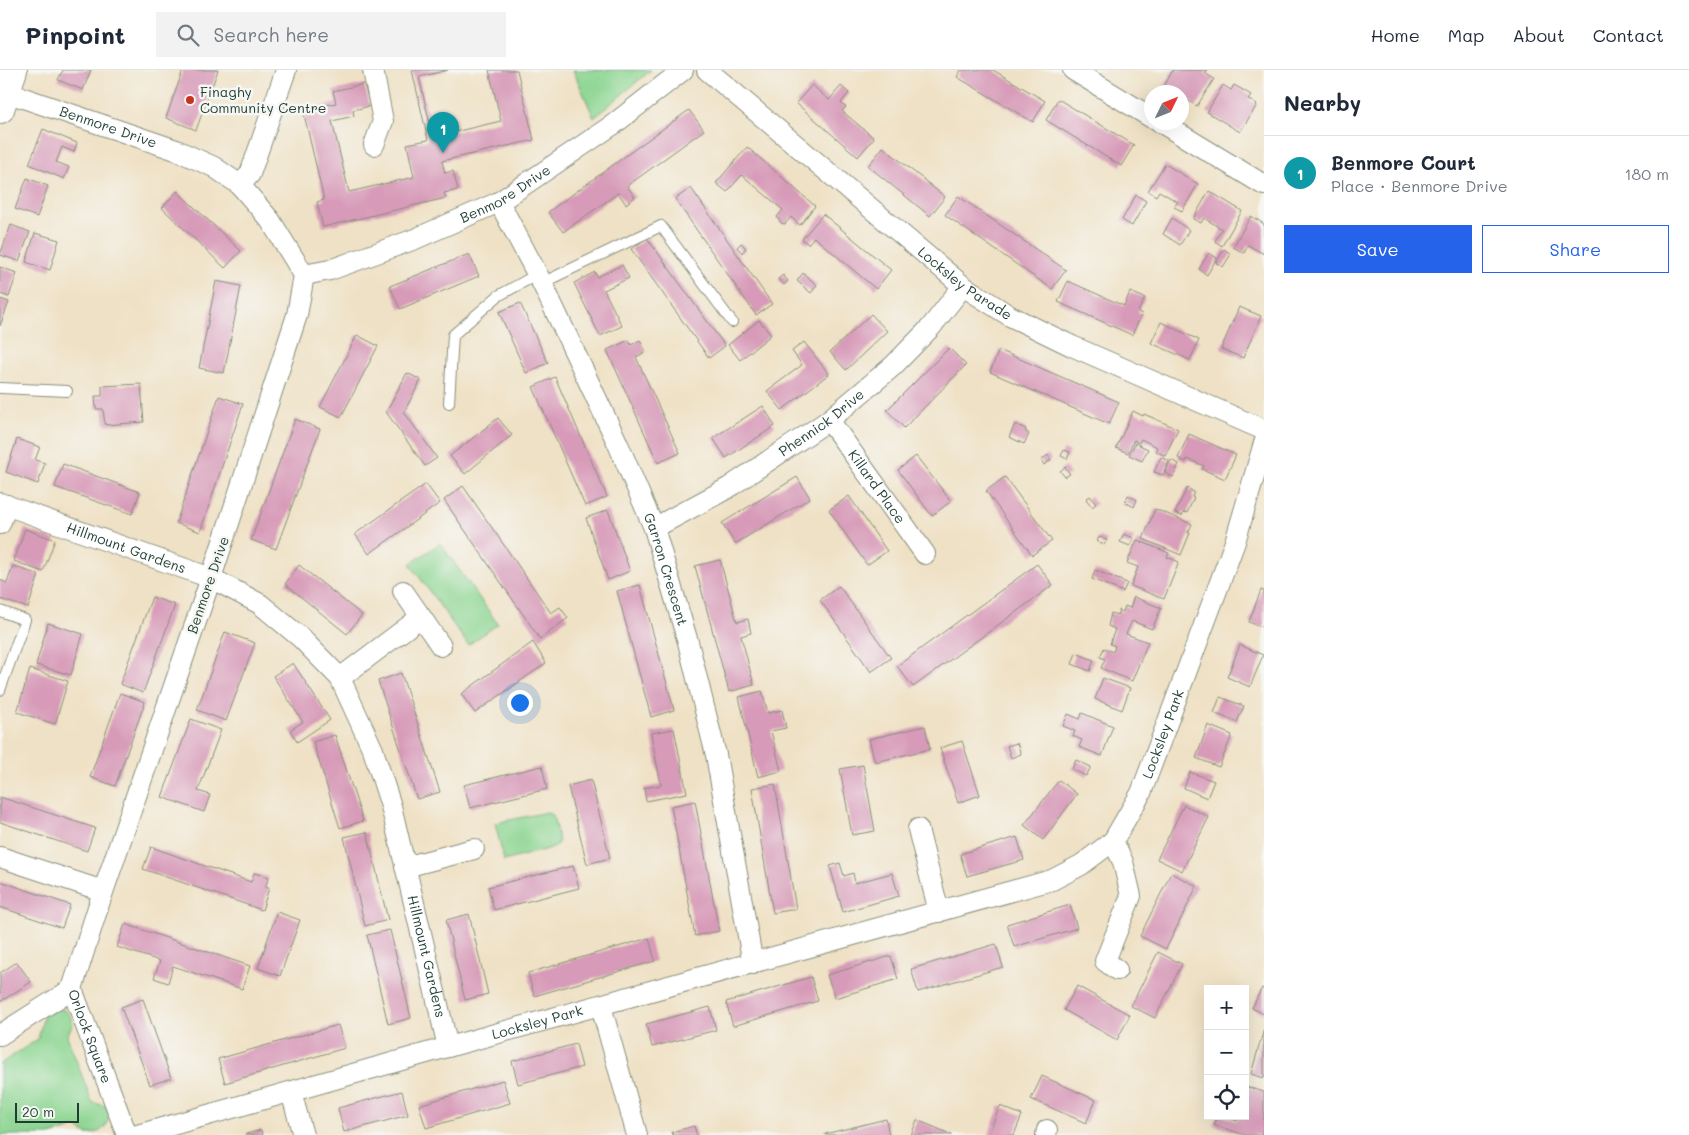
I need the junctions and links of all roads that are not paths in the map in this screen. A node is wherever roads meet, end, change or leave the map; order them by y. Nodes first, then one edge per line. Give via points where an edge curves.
1 (286, 70) edge
2 (373, 70) edge
3 (683, 70) edge
4 (707, 70) edge
5 (1073, 70) edge
6 (6, 90) edge
7 (1144, 113) edge
8 (1173, 130) edge
9 (374, 145) dead end
10 (240, 185) junction
11 (1264, 185) edge
12 (500, 202) junction
13 (304, 275) junction
14 (540, 278) junction
15 (963, 286) junction
16 (732, 322) dead end
17 (0, 388) edge
18 (67, 391) dead end
19 (449, 403) dead end
20 (829, 420) junction
21 (1264, 430) edge
22 (1264, 443) edge
23 (3, 504) edge
24 (0, 524) edge
25 (654, 528) junction
26 (925, 554) dead end
27 (211, 578) junction
28 (403, 591) dead end
29 (0, 611) edge
30 (421, 617) junction
31 (441, 646) dead end
32 (340, 678) junction
33 (0, 690) edge
34 (918, 829) dead end
35 (1113, 841) junction
36 (474, 849) dead end
37 (0, 857) edge
38 (405, 867) junction
39 (103, 891) junction
40 (939, 912) junction
41 (753, 964) junction
42 (1117, 970) dead end
43 (72, 989) junction
44 (601, 1006) junction
45 (0, 1036) edge
46 (448, 1047) junction
47 (291, 1092) junction
48 (127, 1135) edge
49 (137, 1135) edge
50 (304, 1135) edge
51 (638, 1135) edge

1 - 10 street via 250,174
2 - 9 street via 383,121
3 - 12 street, Benmore Drive via 614,124
4 - 15 street, Locksley Parade
5 - 7 street
6 - 10 street, Benmore Drive via 176,150 214,167
8 - 11 street
10 - 13 street, Benmore Drive via 270,220
12 - 13 street, Benmore Drive via 415,239 330,270
12 - 14 street, Garron Crescent
13 - 27 street, Benmore Drive via 298,315
14 - 16 lane via 661,226
14 - 19 lane via 498,296 453,335
14 - 25 street, Garron Crescent
15 - 20 street, Phennick Drive via 931,327 893,366
15 - 21 street, Locksley Parade via 1036,329
17 - 18 lane
20 - 25 street, Phennick Drive via 728,488
20 - 26 street, Killard Place
22 - 35 street, Locksley Park via 1235,542 1141,793
23 - 24 street
23 - 27 street, Hillmount Gardens
25 - 41 street, Garron Crescent via 688,642 716,755
27 - 32 street, Hillmount Gardens via 260,604 301,638
27 - 39 street, Benmore Drive
28 - 30 street
29 - 33 lane via 25,620
30 - 31 street
30 - 32 street
32 - 38 street, Hillmount Gardens via 373,750
34 - 40 street
35 - 40 street, Locksley Park via 1080,866 1052,880
35 - 42 street via 1123,862 1131,896 1105,961
36 - 38 street
37 - 39 street
38 - 46 street, Hillmount Gardens
39 - 43 street, Benmore Drive
40 - 41 street, Locksley Park
41 - 44 street, Locksley Park
43 - 45 street, Orlock Square
43 - 48 street, Orlock Square
44 - 46 street, Locksley Park
44 - 51 street
46 - 47 street, Locksley Park
47 - 49 street, Locksley Park
47 - 50 street

